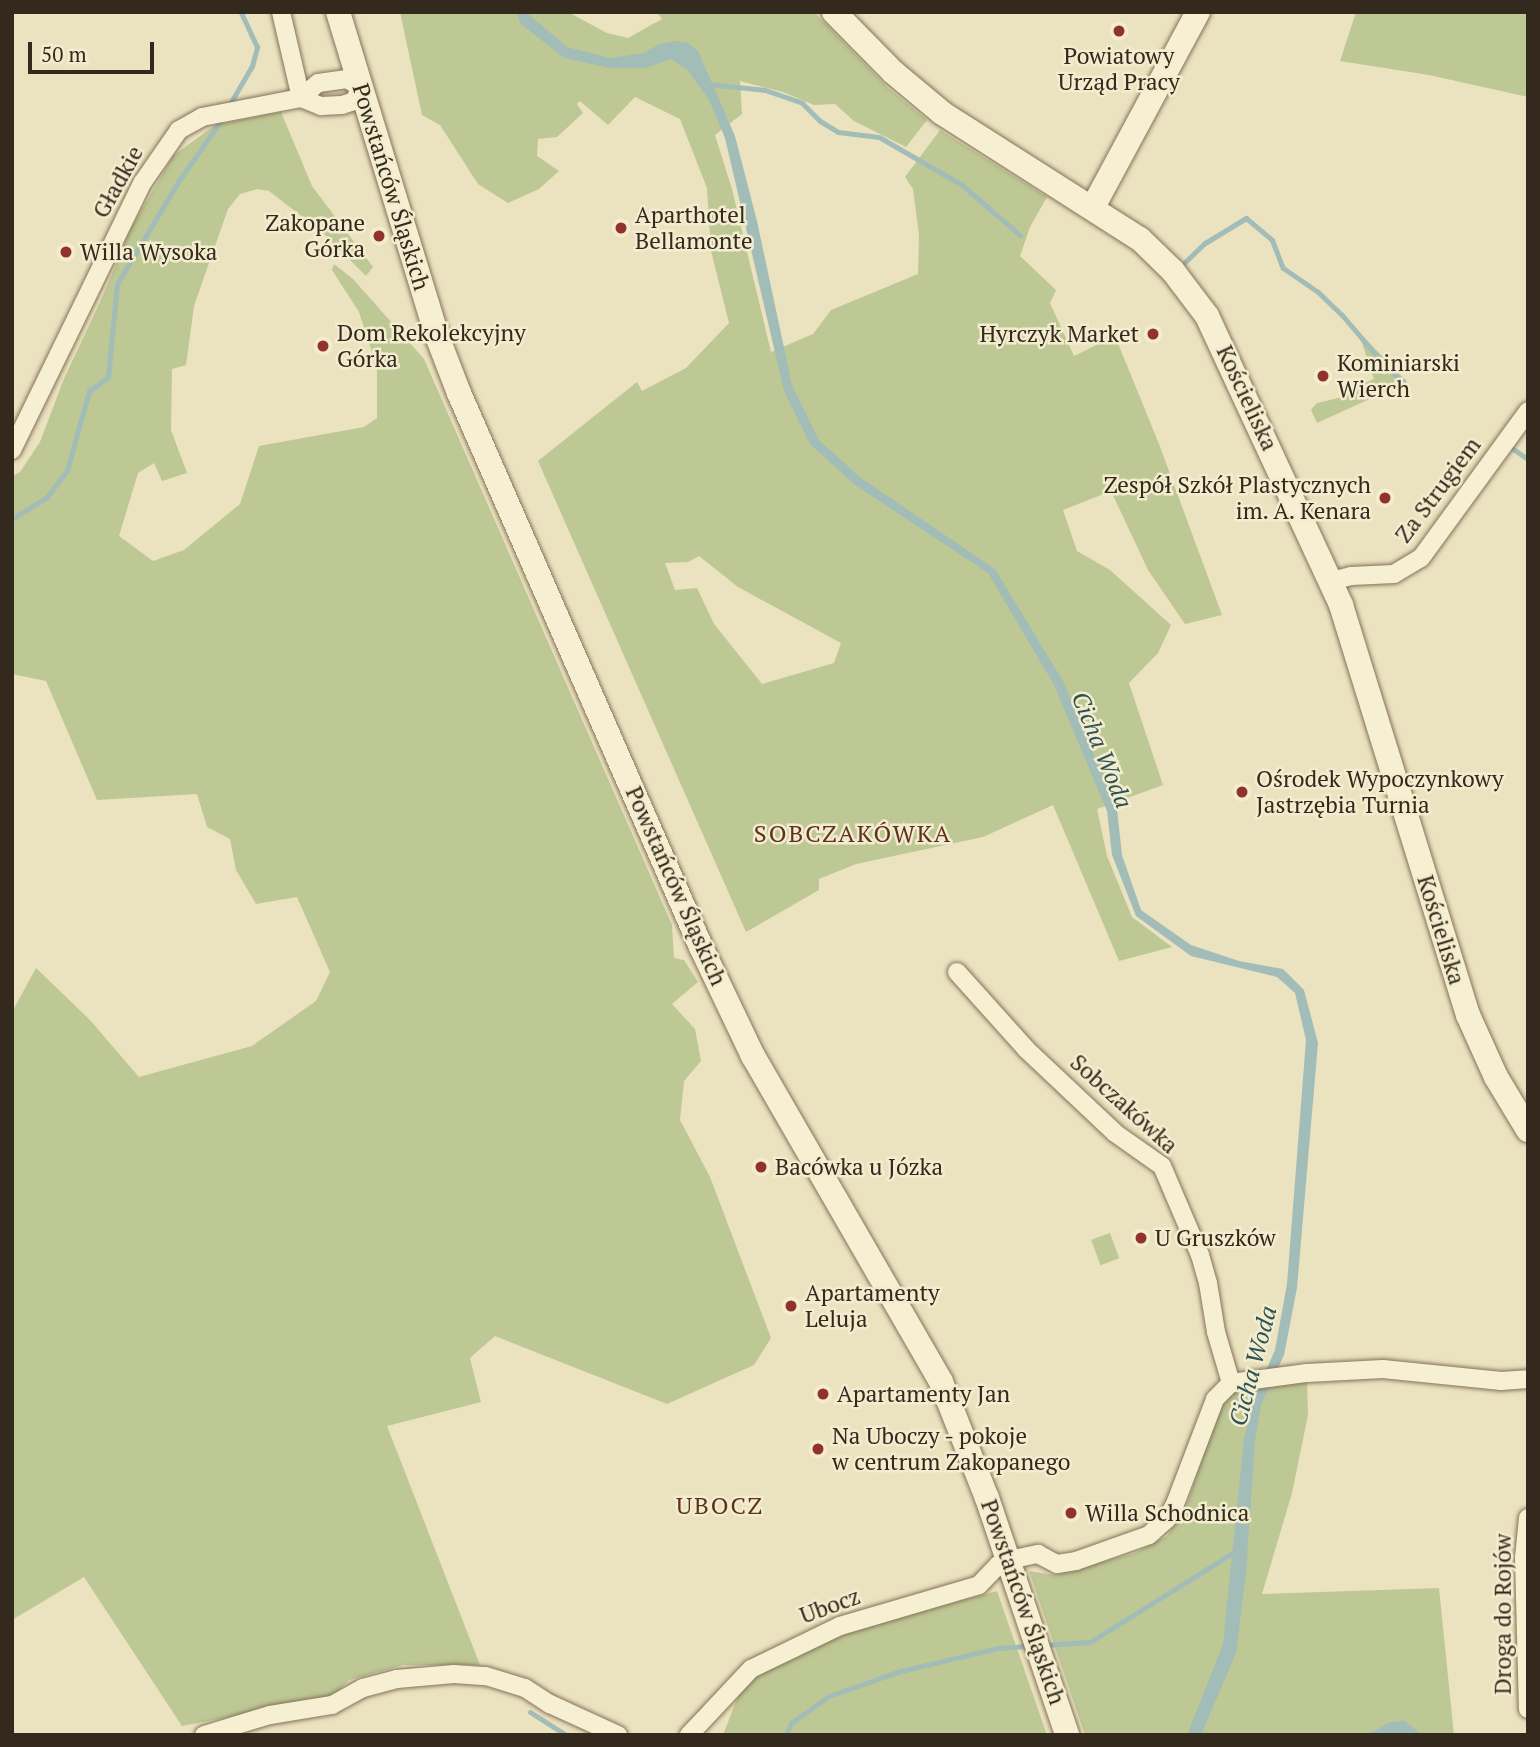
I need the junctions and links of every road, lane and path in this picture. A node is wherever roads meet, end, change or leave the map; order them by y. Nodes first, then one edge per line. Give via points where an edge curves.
1 (281, 12) edge
2 (338, 12) edge
3 (834, 12) edge
4 (1198, 12) edge
5 (361, 88) junction
6 (301, 98) junction
7 (1093, 207) junction
8 (1528, 411) edge
9 (12, 450) edge
10 (1331, 581) junction
11 (957, 972) dead end
12 (1528, 1130) edge
13 (1528, 1379) edge
14 (1238, 1382) junction
15 (1528, 1518) edge
16 (1012, 1568) junction
17 (1526, 1616) edge
18 (1528, 1709) edge
19 (1065, 1729) edge
20 (204, 1735) edge
21 (618, 1735) edge
22 (690, 1735) edge

1 - 6 street
2 - 5 street, Powstańców Śląskich
3 - 7 street, Kościeliska via 893,72 942,113
4 - 7 street
5 - 6 street, Gładkie via 347,79 318,83
5 - 6 street, Gładkie via 354,101 342,105 321,106
5 - 16 street, Powstańców Śląskich via 437,337 696,935 760,1068 941,1382
6 - 9 street, Gładkie via 202,117 178,130 143,182
7 - 10 street, Kościeliska via 1160,257 1207,316
8 - 10 street, Za Strugiem via 1421,558 1394,574
10 - 12 street, Kościeliska via 1353,639 1468,1015 1496,1077
11 - 14 street, Sobczakówka via 1026,1049 1105,1124 1162,1166 1200,1255 1216,1332
13 - 14 street via 1500,1381 1383,1368
14 - 16 street via 1215,1399 1175,1504 1167,1519 1149,1535 1057,1564 1038,1554
15 - 17 street, Droga do Rojów
16 - 19 street, Powstańców Śląskich
16 - 22 street, Ubocz via 998,1565 979,1586 840,1626 782,1652 751,1669
17 - 18 street, Droga do Rojów
20 - 21 street via 270,1715 332,1705 363,1688 397,1679 465,1674 525,1688

